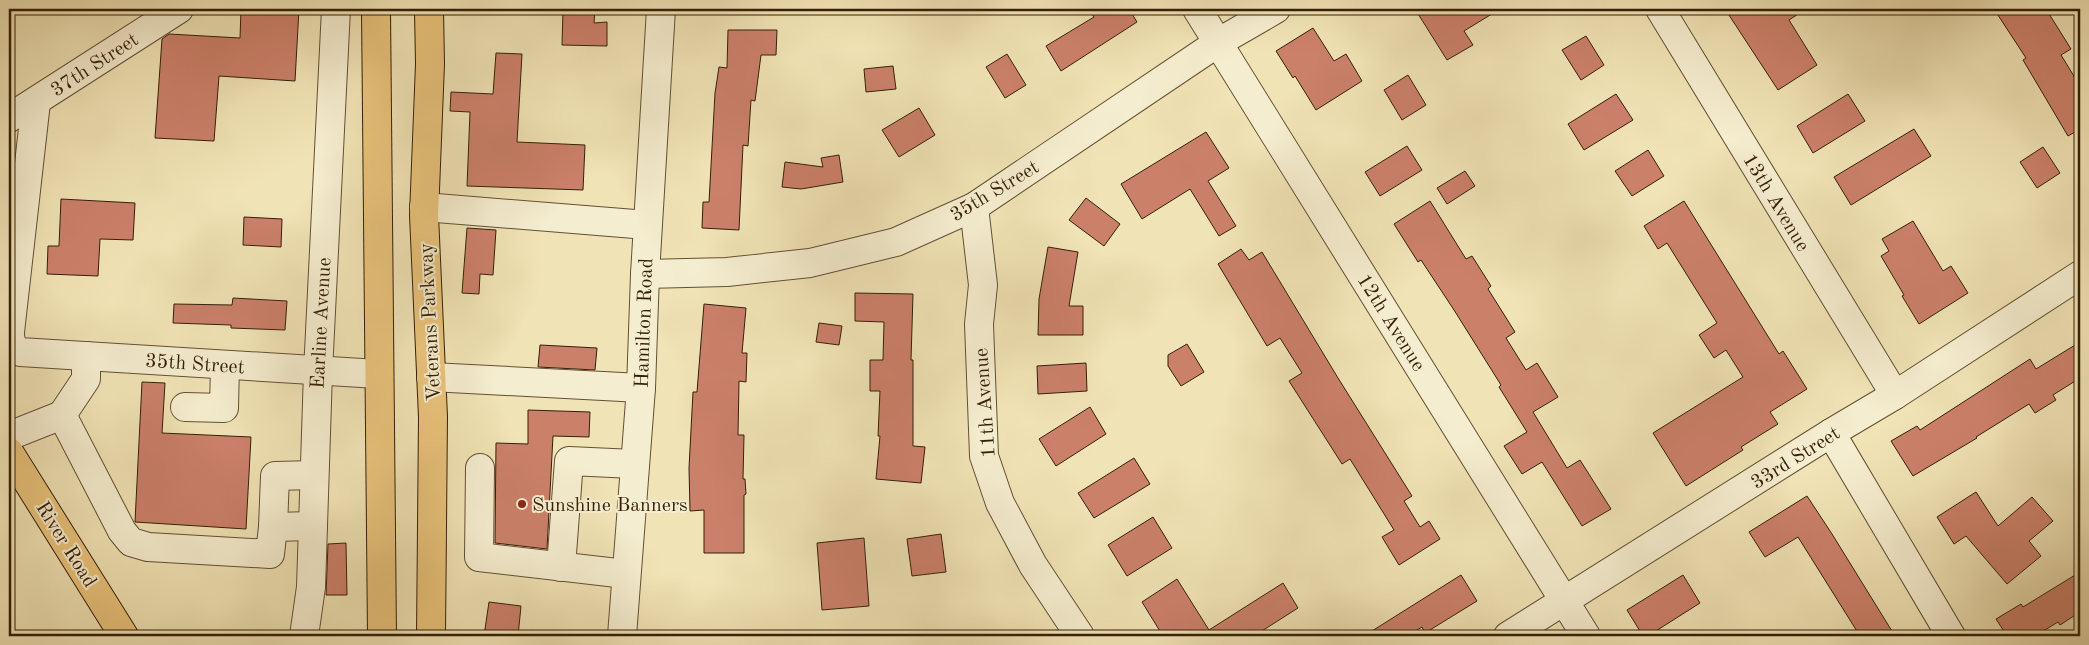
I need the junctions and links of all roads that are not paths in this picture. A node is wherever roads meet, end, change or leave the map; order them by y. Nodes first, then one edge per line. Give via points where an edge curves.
1 (180, 9) edge
2 (336, 9) edge
3 (376, 9) edge
4 (429, 9) edge
5 (661, 9) edge
6 (1197, 9) edge
7 (1276, 9) edge
8 (1660, 9) edge
9 (1219, 42) junction
10 (36, 102) junction
11 (9, 118) edge
12 (974, 207) junction
13 (424, 208) junction
14 (648, 225) junction
15 (645, 274) junction
16 (2080, 275) edge
17 (86, 356) junction
18 (225, 365) junction
19 (318, 372) junction
20 (378, 374) junction
21 (431, 377) junction
22 (641, 388) junction
23 (1895, 395) junction
24 (185, 407) dead end
25 (62, 415) junction
26 (1832, 433) junction
27 (9, 436) edge
28 (9, 452) edge
29 (634, 464) junction
30 (480, 468) dead end
31 (314, 475) junction
32 (313, 526) junction
33 (273, 527) junction
34 (560, 567) junction
35 (626, 574) junction
36 (1565, 602) junction
37 (124, 636) edge
38 (304, 636) edge
39 (382, 636) edge
40 (431, 636) edge
41 (622, 636) edge
42 (1080, 636) edge
43 (1508, 636) edge
44 (1586, 636) edge
45 (1951, 636) edge

1 - 10 street, 37th Street
2 - 19 street, Earline Avenue
3 - 20 main road
4 - 13 main road, Veterans Parkway
5 - 14 street, Hamilton Road
6 - 9 street, 12th Avenue
7 - 9 street, 35th Street
8 - 23 street, 13th Avenue
9 - 12 street, 35th Street
9 - 36 street, 12th Avenue
10 - 11 street, 37th Street
10 - 17 street, 35th Street via 10,339 20,352
12 - 15 street, 35th Street via 896,242 810,263 727,272
12 - 42 street, 11th Avenue via 983,285 979,324 984,456 1000,503 1032,565
13 - 14 street
13 - 21 main road, Veterans Parkway
14 - 15 street, Hamilton Road
15 - 22 street, Hamilton Road
16 - 23 street, 33rd Street
17 - 18 street, 35th Street
17 - 25 street via 86,379
18 - 19 street, 35th Street
18 - 24 street via 224,408
19 - 20 street, 35th Street
19 - 31 street, Earline Avenue
20 - 39 main road
21 - 22 street
21 - 40 main road, Veterans Parkway
22 - 29 street, Hamilton Road
23 - 26 street, 33rd Street
25 - 27 street
25 - 33 street via 108,507 130,542 148,547 270,554
26 - 36 street, 33rd Street
26 - 45 street
28 - 37 main road, River Road
29 - 34 street via 569,461
29 - 35 street, Hamilton Road
30 - 34 street via 479,557
31 - 32 street, Earline Avenue
31 - 33 street via 274,476
32 - 33 street
32 - 38 street, Earline Avenue via 311,587
34 - 35 street
35 - 41 street, Hamilton Road
36 - 43 street, 33rd Street
36 - 44 street, 12th Avenue

